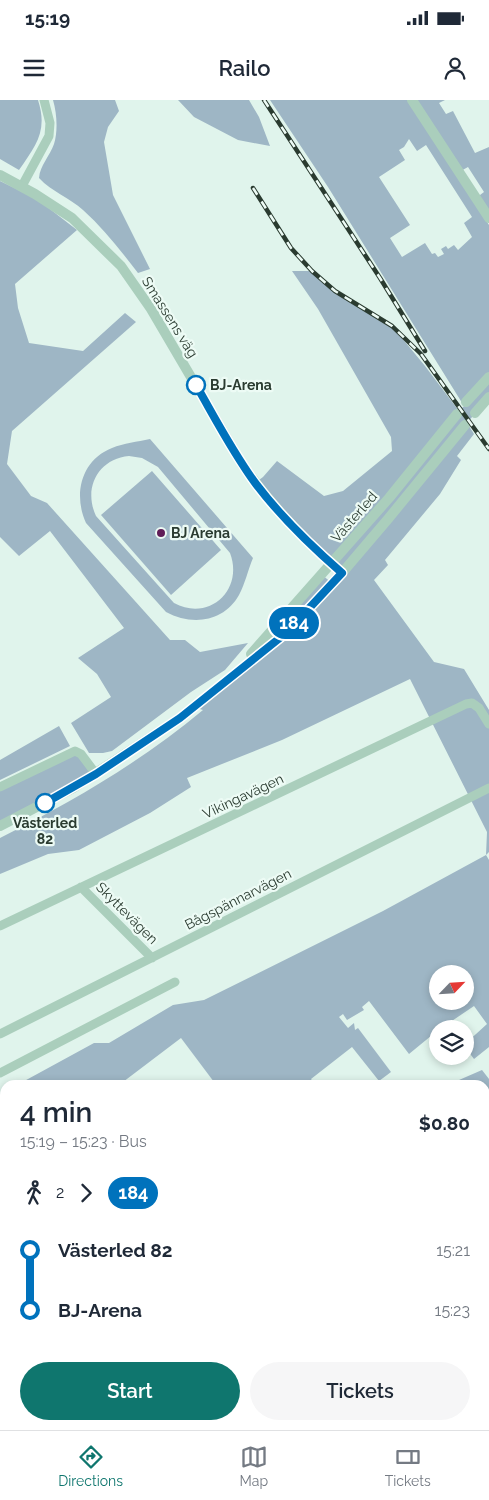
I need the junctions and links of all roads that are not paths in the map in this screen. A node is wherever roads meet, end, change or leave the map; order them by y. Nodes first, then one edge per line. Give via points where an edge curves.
1 (44, 100) edge
2 (412, 100) edge
3 (0, 175) edge
4 (22, 186) junction
5 (489, 218) edge
6 (489, 377) edge
7 (489, 397) edge
8 (466, 402) dead end
9 (475, 413) dead end
10 (457, 414) dead end
11 (465, 425) dead end
12 (332, 564) junction
13 (342, 573) junction
14 (227, 680) junction
15 (489, 724) edge
16 (96, 774) junction
17 (0, 787) edge
18 (489, 788) edge
19 (0, 826) edge
20 (82, 887) junction
21 (0, 926) edge
22 (152, 958) junction
23 (175, 982) dead end
24 (0, 1034) edge
25 (0, 1073) edge

1 - 4 street via 50,123 48,136
2 - 5 street
3 - 4 street, Smassens väg
4 - 12 street, Smassens väg via 72,218 121,266 151,309 256,484
6 - 8 street
7 - 9 street
10 - 12 street, Västerled
11 - 13 street, Västerled
12 - 13 street, Smassens väg
12 - 14 street, Västerled
13 - 14 street, Västerled via 286,633
14 - 16 street, Västerled via 180,718
15 - 20 street, Vikingavägen via 479,708 472,703 466,704
16 - 17 street via 76,751
16 - 19 street, Västerled
18 - 22 street, Bågspännarvägen
20 - 21 street, Vikingavägen
20 - 22 street, Skyttevägen
22 - 24 street, Bågspännarvägen
23 - 25 street

